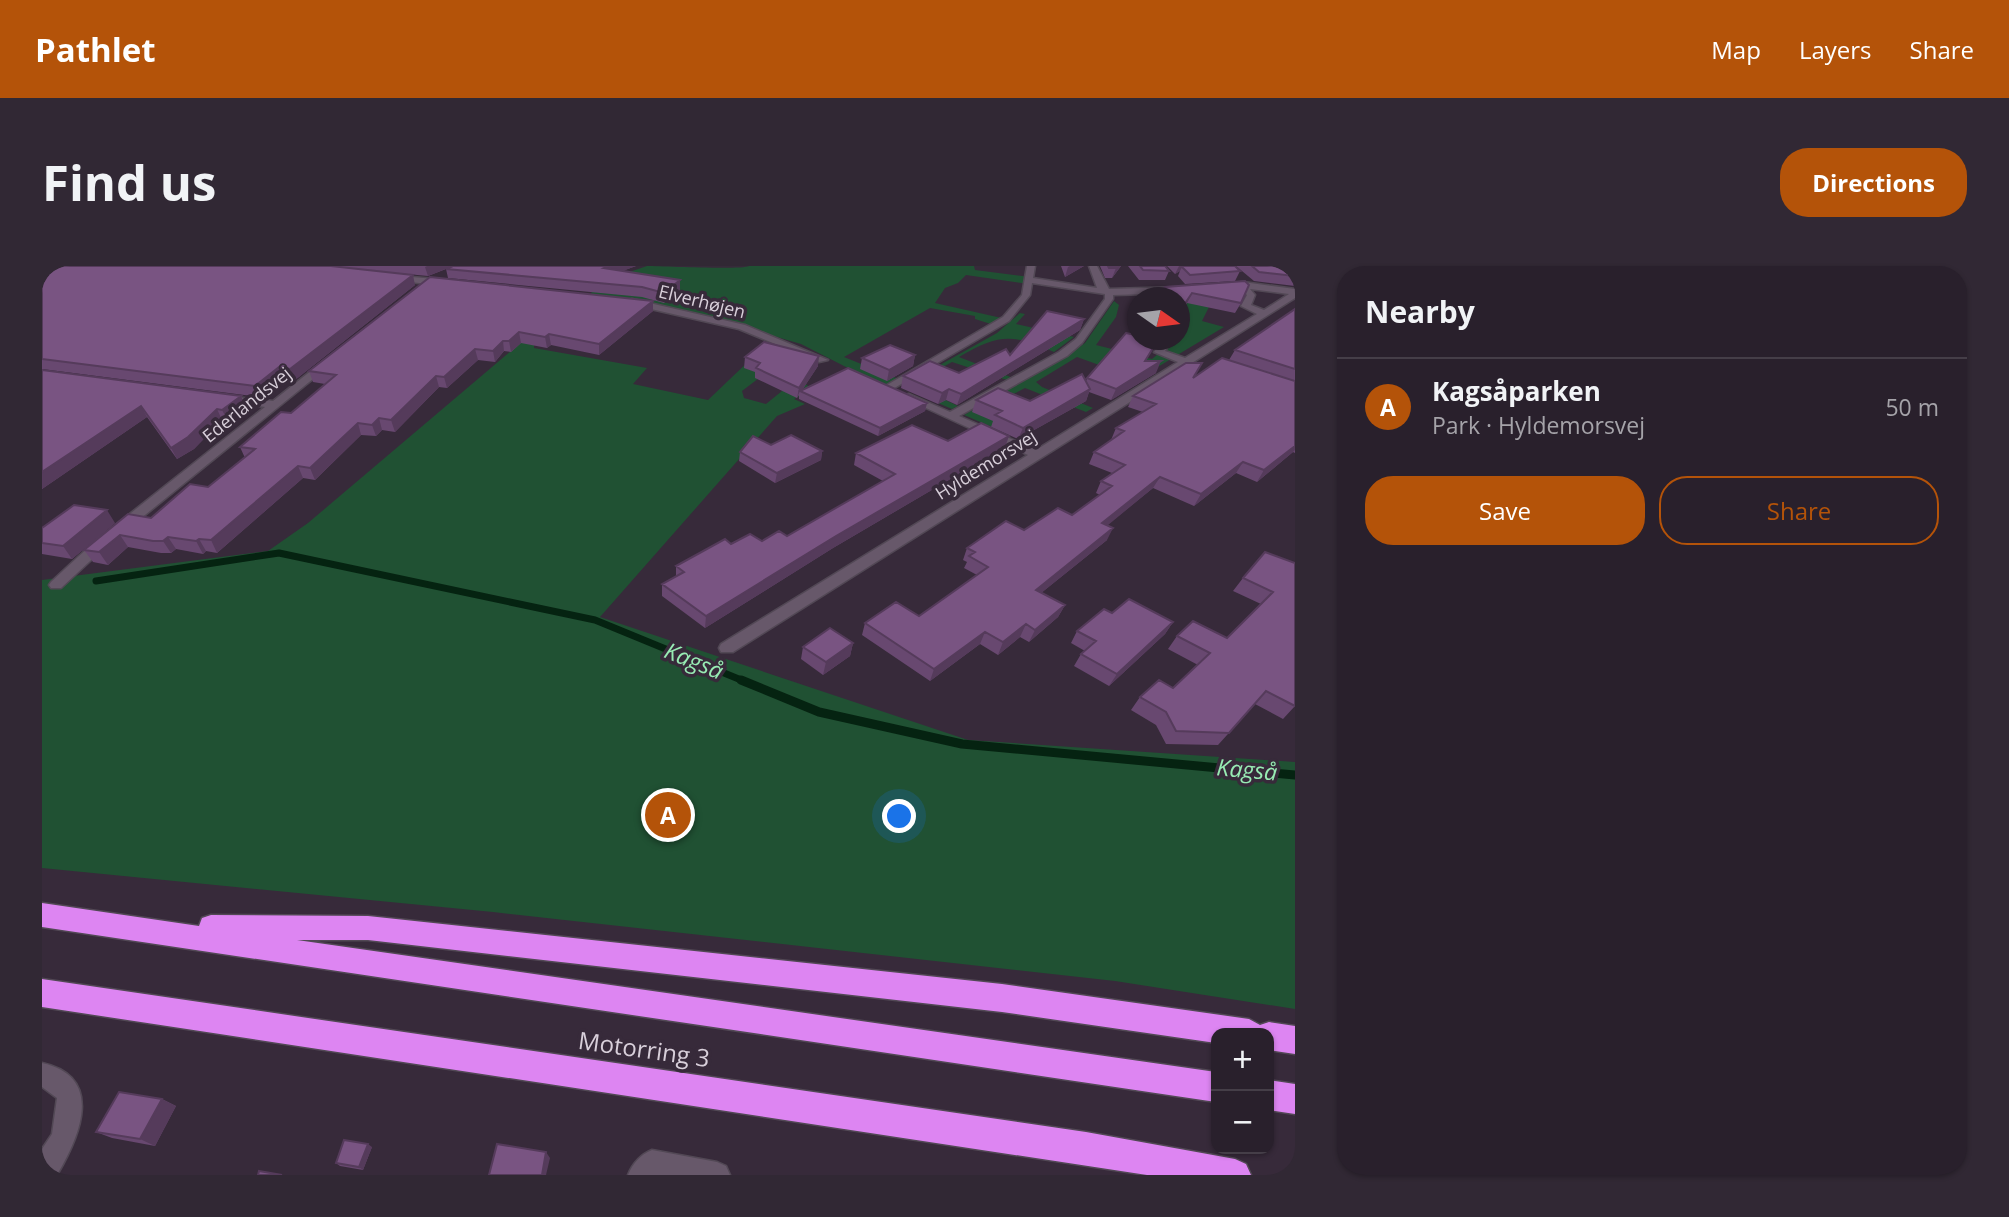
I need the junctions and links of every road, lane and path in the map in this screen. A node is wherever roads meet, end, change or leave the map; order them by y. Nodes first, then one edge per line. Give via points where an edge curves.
1 (1031, 266) edge
2 (1093, 266) edge
3 (446, 273) edge
4 (1236, 273) edge
5 (377, 276) edge
6 (1031, 280) junction
7 (430, 281) junction
8 (1174, 282) dead end
9 (456, 284) edge
10 (1247, 286) junction
11 (1179, 287) edge
12 (1209, 287) edge
13 (419, 289) edge
14 (1190, 289) edge
15 (1195, 289) edge
16 (1106, 292) junction
17 (1127, 293) edge
18 (1295, 293) edge
19 (615, 300) edge
20 (1264, 313) junction
21 (1160, 350) edge
22 (337, 356) edge
23 (1197, 359) junction
24 (823, 360) dead end
25 (872, 382) edge
26 (887, 388) junction
27 (211, 396) edge
28 (275, 405) junction
29 (950, 416) junction
30 (1036, 454) junction
31 (56, 585) dead end
32 (727, 648) dead end
33 (42, 915) edge
34 (138, 927) junction
35 (42, 993) edge
36 (1214, 1028) edge
37 (1274, 1037) edge
38 (1295, 1040) edge
39 (42, 1075) edge
40 (1211, 1086) edge
41 (1274, 1096) edge
42 (1295, 1099) edge
43 (42, 1174) edge
44 (641, 1175) edge
45 (717, 1175) edge
46 (1236, 1175) edge

1 - 6 street
2 - 16 street
3 - 7 street
4 - 10 street
5 - 7 street
6 - 16 street
6 - 26 street via 1017,310 999,325
7 - 9 street
7 - 13 street
8 - 11 street
10 - 12 street
10 - 18 street
10 - 20 street via 1251,295 1246,306
14 - 15 street
16 - 17 street
16 - 29 street via 1109,299 1079,341 1063,354
18 - 20 street, Hyldemorsvej
19 - 24 street, Elverhøjen via 738,326
20 - 23 street, Hyldemorsvej
21 - 23 street
22 - 28 street, Ederlandsvej
23 - 30 street, Hyldemorsvej
25 - 26 street
26 - 29 street
27 - 28 street
28 - 31 street, Ederlandsvej
29 - 30 street
30 - 32 street, Hyldemorsvej
33 - 34 highway
34 - 36 highway via 368,928 1002,998
34 - 40 highway
35 - 46 highway, Motorring 3 via 1086,1147
37 - 38 highway
39 - 43 street via 70,1093 64,1138
41 - 42 highway
44 - 45 street via 652,1163

